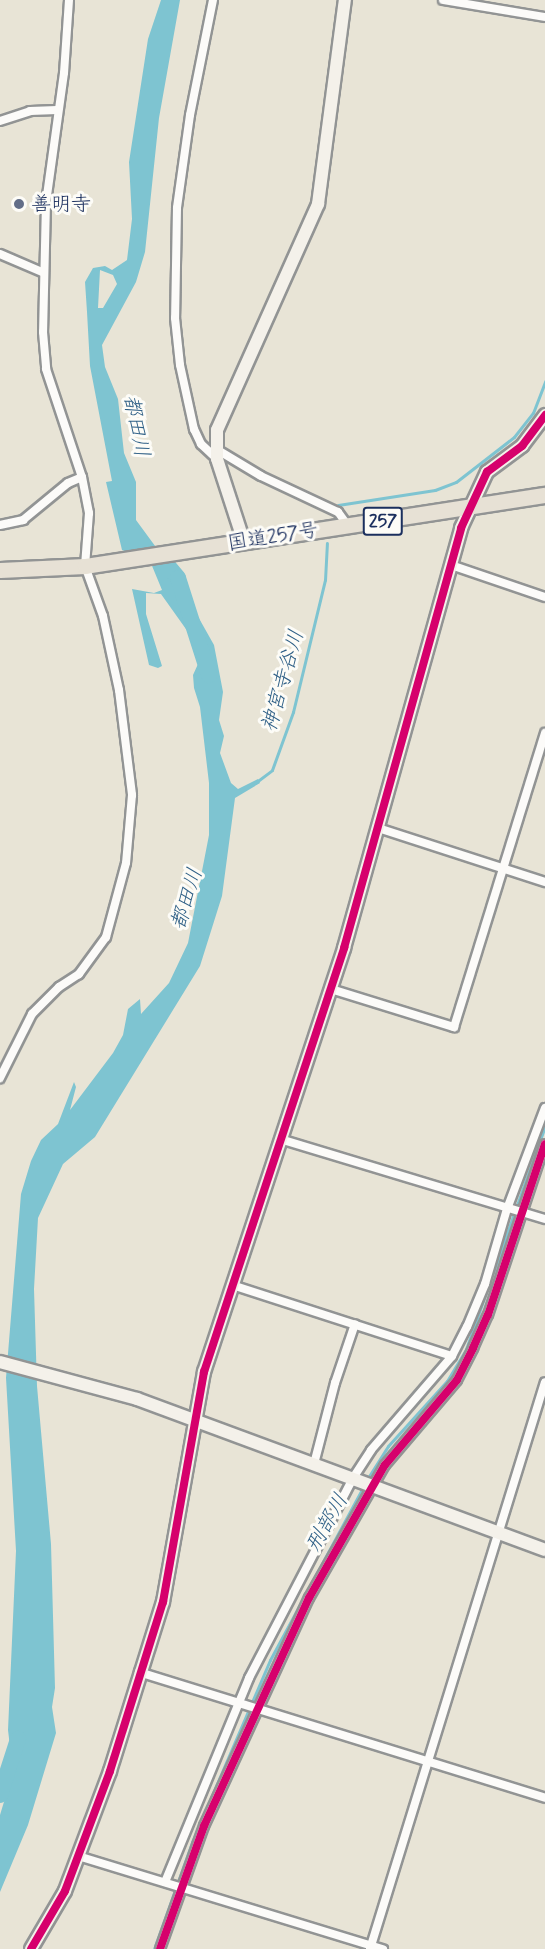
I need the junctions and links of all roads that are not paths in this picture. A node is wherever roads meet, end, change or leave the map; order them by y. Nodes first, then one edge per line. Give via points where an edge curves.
1 (69, 0) edge
2 (213, 0) edge
3 (345, 0) edge
4 (443, 0) edge
5 (545, 17) edge
6 (57, 110) junction
7 (0, 121) edge
8 (0, 254) edge
9 (42, 272) junction
10 (545, 415) edge
11 (217, 454) junction
12 (82, 477) junction
13 (545, 495) edge
14 (468, 508) junction
15 (0, 525) edge
16 (348, 526) junction
17 (244, 542) junction
18 (451, 565) junction
19 (88, 566) junction
20 (0, 570) edge
21 (545, 597) edge
22 (545, 733) edge
23 (378, 828) junction
24 (502, 868) junction
25 (545, 882) edge
26 (332, 988) junction
27 (0, 1078) edge
28 (545, 1108) edge
29 (280, 1139) junction
30 (545, 1144) edge
31 (514, 1211) junction
32 (545, 1220) edge
33 (232, 1285) junction
34 (355, 1324) junction
35 (452, 1356) junction
36 (0, 1362) edge
37 (545, 1382) edge
38 (196, 1423) junction
39 (314, 1464) junction
40 (354, 1478) junction
41 (372, 1485) junction
42 (498, 1532) junction
43 (545, 1550) edge
44 (139, 1672) junction
45 (240, 1702) junction
46 (255, 1707) junction
47 (427, 1760) junction
48 (545, 1798) edge
49 (78, 1857) junction
50 (165, 1882) junction
51 (181, 1887) junction
52 (370, 1947) edge
53 (31, 1949) edge
54 (160, 1949) edge
55 (383, 1949) edge

1 - 6 street
2 - 11 street via 190,115 177,208 175,318 194,429 201,444
3 - 11 street via 318,204 217,430
4 - 5 street
6 - 7 street via 30,111
6 - 9 street
8 - 9 street
9 - 12 street via 46,369
10 - 14 street via 522,447 488,472
11 - 16 street via 338,512
11 - 17 street
12 - 15 street via 68,483 23,520
12 - 19 street via 89,513
13 - 14 highway, 国道257号 / 257
14 - 16 highway, 国道257号 / 257
14 - 18 street
16 - 17 highway, 国道257号 / 257
17 - 19 highway, 国道257号 / 257
18 - 21 street
18 - 23 street
19 - 20 highway, 国道257号 / 257 via 46,571
19 - 27 street via 103,616 128,742 132,795 126,863 102,945 79,974 59,987 32,1014
22 - 24 street
23 - 24 street
23 - 26 street
24 - 25 street
24 - 26 street via 454,1027
26 - 29 street
28 - 31 street
29 - 31 street
29 - 33 street
30 - 31 street
31 - 32 street
31 - 35 street
31 - 41 street via 488,1315 457,1380 402,1442
33 - 34 street
33 - 38 street via 204,1372
34 - 35 street
34 - 39 street
35 - 40 street via 370,1450
36 - 38 street via 103,1387
37 - 42 street
38 - 39 street
38 - 44 street via 163,1602
39 - 40 street
40 - 41 street
40 - 45 street via 269,1636
41 - 42 street
41 - 46 street via 309,1598
42 - 43 street
42 - 47 street
44 - 45 street
44 - 49 street via 110,1771
45 - 46 street
45 - 50 street
46 - 47 street
46 - 51 street
47 - 48 street
47 - 52 street
49 - 50 street
49 - 53 street via 53,1917
50 - 51 street
51 - 52 street
51 - 54 street
52 - 55 street

